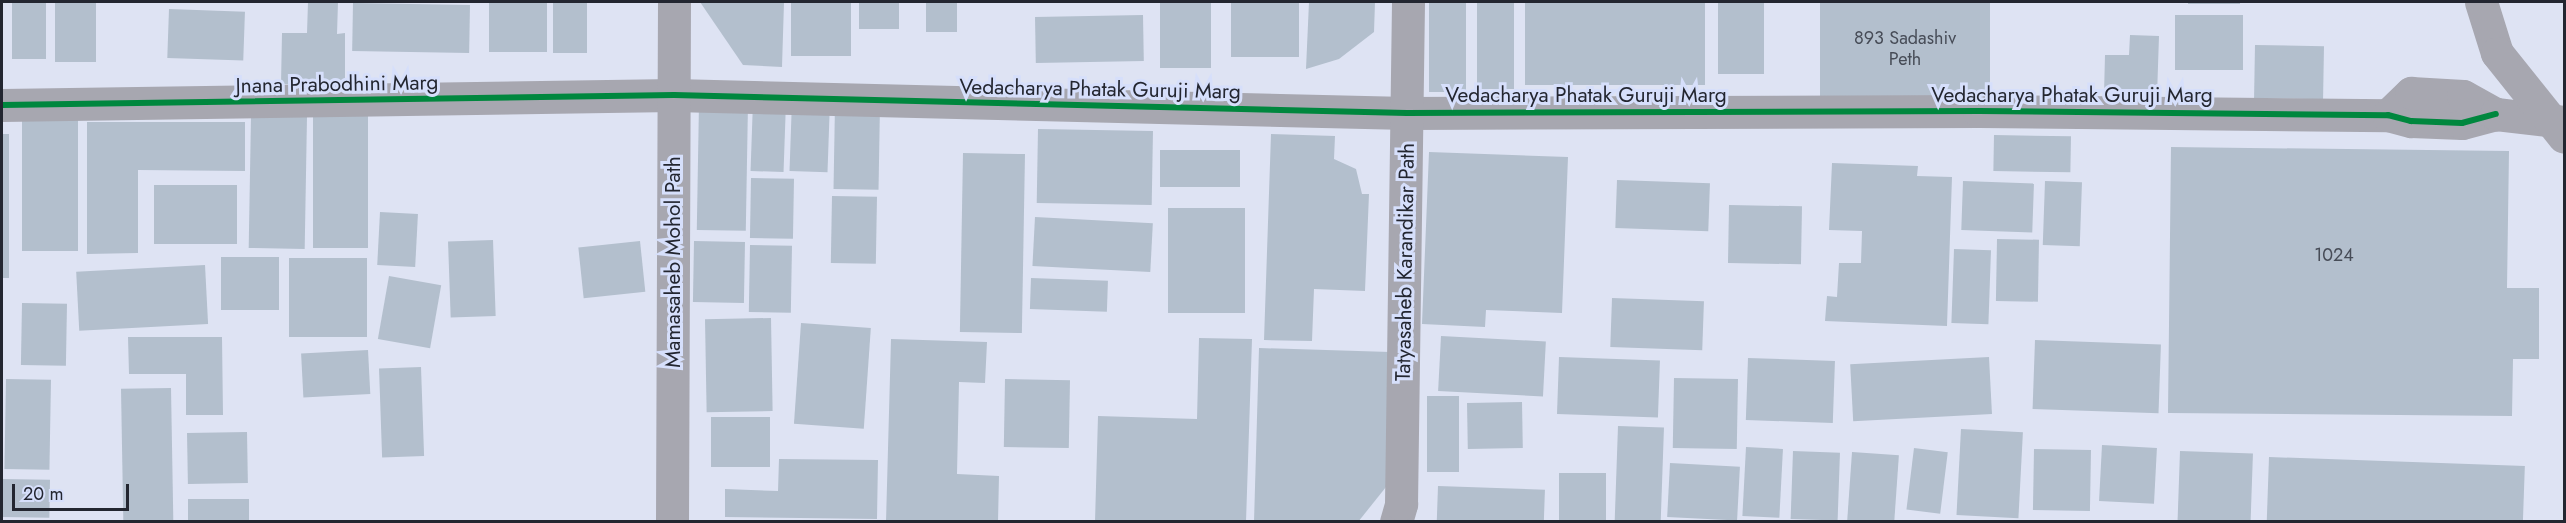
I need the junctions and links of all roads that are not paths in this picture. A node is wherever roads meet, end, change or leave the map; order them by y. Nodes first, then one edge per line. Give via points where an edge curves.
1 (674, 2) edge
2 (1408, 2) edge
3 (2481, 2) edge
4 (674, 95) junction
5 (2, 105) edge
6 (1407, 112) junction
7 (2561, 127) edge
8 (672, 522) edge
9 (1396, 522) edge

1 - 4 street, Mamasaheb Mohol Path
2 - 6 street, Tatyasaheb Karandikar Path
3 - 7 street via 2497,53
4 - 5 street, Jnana Prabodhini Marg
4 - 6 street, Vedacharya Phatak Guruji Marg
4 - 8 street, Mamasaheb Mohol Path
6 - 7 street, Vedacharya Phatak Guruji Marg via 2388,115 2411,93 2463,96 2496,114
6 - 9 street, Tatyasaheb Karandikar Path via 1401,504

